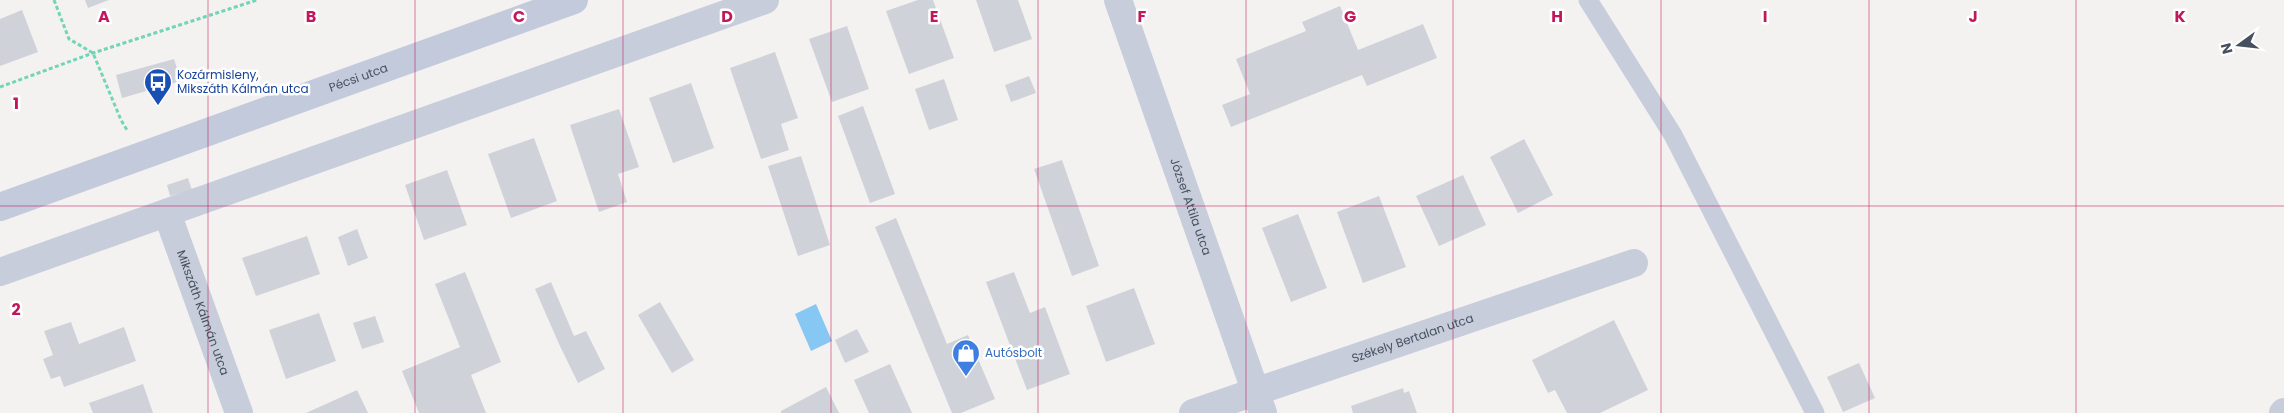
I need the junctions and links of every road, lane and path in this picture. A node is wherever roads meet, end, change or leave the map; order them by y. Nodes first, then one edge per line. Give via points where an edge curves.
1 (54, 0) edge
2 (257, 0) edge
3 (574, 0) edge
4 (765, 0) edge
5 (1118, 0) edge
6 (1588, 0) edge
7 (93, 53) junction
8 (0, 88) edge
9 (144, 155) junction
10 (0, 207) edge
11 (168, 213) junction
12 (1634, 263) dead end
13 (0, 272) edge
14 (1259, 402) edge
15 (238, 413) edge
16 (1193, 413) edge
17 (1815, 413) edge

1 - 7 path via 69,39
2 - 7 path
3 - 9 main road, Pécsi utca
4 - 11 street
5 - 14 street, József Attila utca
6 - 17 lane via 1673,135
7 - 8 path
7 - 9 path via 121,120
9 - 10 main road, Pécsi utca
11 - 13 street
11 - 15 street, Mikszáth Kálmán utca
12 - 14 street, Székely Bertalan utca
14 - 16 street, Székely Bertalan utca

